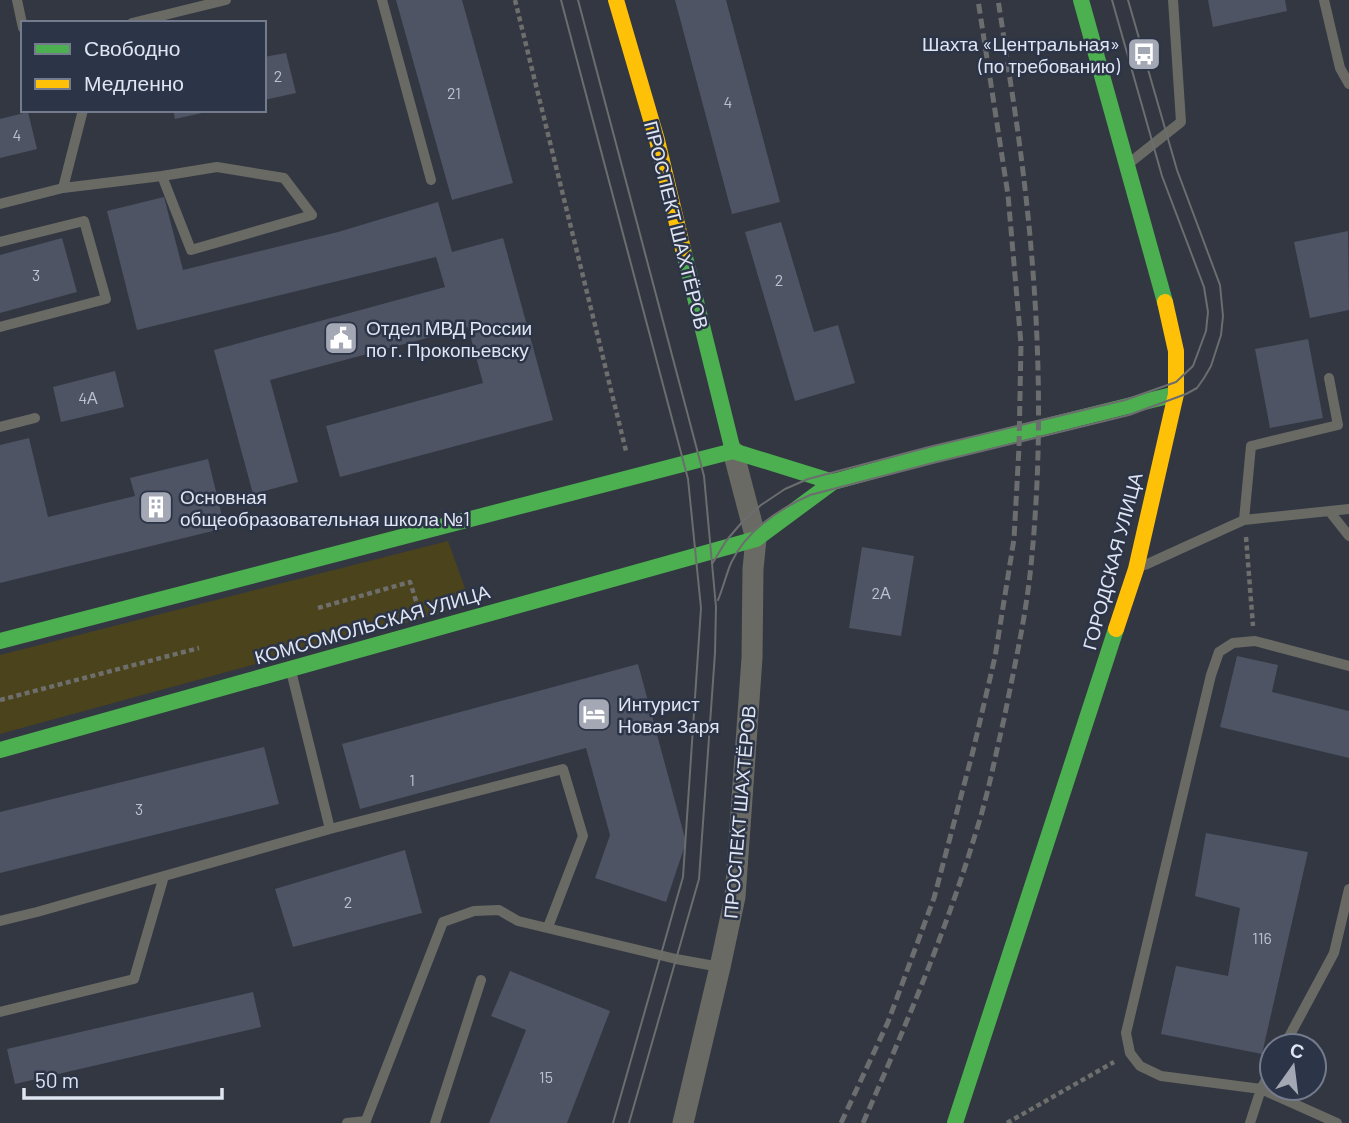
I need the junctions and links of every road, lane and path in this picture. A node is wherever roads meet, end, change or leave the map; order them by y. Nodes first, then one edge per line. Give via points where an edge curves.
1 (17, 0) edge
2 (226, 0) edge
3 (382, 0) edge
4 (515, 0) edge
5 (617, 0) edge
6 (1081, 0) edge
7 (1173, 0) edge
8 (1324, 0) edge
9 (22, 21) edge
10 (140, 21) edge
11 (1349, 84) edge
12 (82, 112) edge
13 (1127, 164) junction
14 (162, 176) junction
15 (431, 180) dead end
16 (63, 188) junction
17 (0, 204) edge
18 (0, 242) edge
19 (0, 327) edge
20 (1329, 377) dead end
21 (1176, 394) junction
22 (35, 418) dead end
23 (0, 427) edge
24 (733, 451) junction
25 (633, 477) junction
26 (833, 482) junction
27 (1349, 509) edge
28 (1330, 512) junction
29 (1244, 520) junction
30 (1349, 536) edge
31 (756, 539) junction
32 (1136, 569) junction
33 (318, 608) dead end
34 (426, 631) junction
35 (0, 640) edge
36 (1255, 641) junction
37 (199, 648) dead end
38 (1349, 666) edge
39 (291, 668) junction
40 (0, 700) edge
41 (0, 750) edge
42 (330, 828) junction
43 (164, 876) junction
44 (1349, 889) edge
45 (0, 921) edge
46 (548, 927) junction
47 (720, 967) junction
48 (481, 979) dead end
49 (0, 1012) edge
50 (1292, 1032) edge
51 (1130, 1053) junction
52 (1258, 1089) edge
53 (1258, 1098) edge
54 (1290, 1102) edge
55 (365, 1122) edge
56 (347, 1123) edge
57 (435, 1123) edge
58 (683, 1123) edge
59 (955, 1123) edge
60 (1007, 1123) edge
61 (1250, 1123) edge
62 (1337, 1123) edge

1 - 9 lane
2 - 10 lane
3 - 15 lane
4 - 25 path
5 - 24 main road, ПРОСПЕКТ ШАХТЁРОВ via 657,140
6 - 13 main road, ГОРОДСКАЯ УЛИЦА
7 - 13 lane via 1181,122
8 - 11 lane via 1340,68
12 - 16 lane
13 - 21 main road, ГОРОДСКАЯ УЛИЦА via 1176,351
14 - 14 lane via 191,250 312,215 284,178 217,167
14 - 16 lane
16 - 17 lane
18 - 19 lane via 84,221 106,299
20 - 29 lane via 1338,425 1251,446
21 - 26 main road
21 - 32 main road, ГОРОДСКАЯ УЛИЦА
22 - 23 lane
24 - 25 main road
24 - 26 main road
24 - 31 street
25 - 35 main road
26 - 31 main road
27 - 28 lane
28 - 29 lane
28 - 30 lane
29 - 32 lane
29 - 36 path
31 - 34 main road, КОМСОМОЛЬСКАЯ УЛИЦА
31 - 47 street, ПРОСПЕКТ ШАХТЁРОВ via 735,897
32 - 59 main road, ГОРОДСКАЯ УЛИЦА
33 - 34 path via 410,582
34 - 39 main road, КОМСОМОЛЬСКАЯ УЛИЦА
36 - 38 lane
36 - 51 lane via 1233,643 1219,652 1211,675 1126,1033
37 - 40 path
39 - 41 main road, КОМСОМОЛЬСКАЯ УЛИЦА
39 - 42 lane
42 - 43 lane
42 - 46 lane via 563,769 583,836
43 - 45 lane
43 - 49 lane via 134,979
44 - 50 lane via 1334,953
46 - 47 lane
46 - 55 lane via 518,921 499,910 474,911 443,922
47 - 58 street, ПРОСПЕКТ ШАХТЁРОВ
48 - 57 lane
51 - 52 lane via 1140,1066 1161,1076
51 - 60 path
53 - 61 lane
54 - 62 lane
55 - 56 lane

